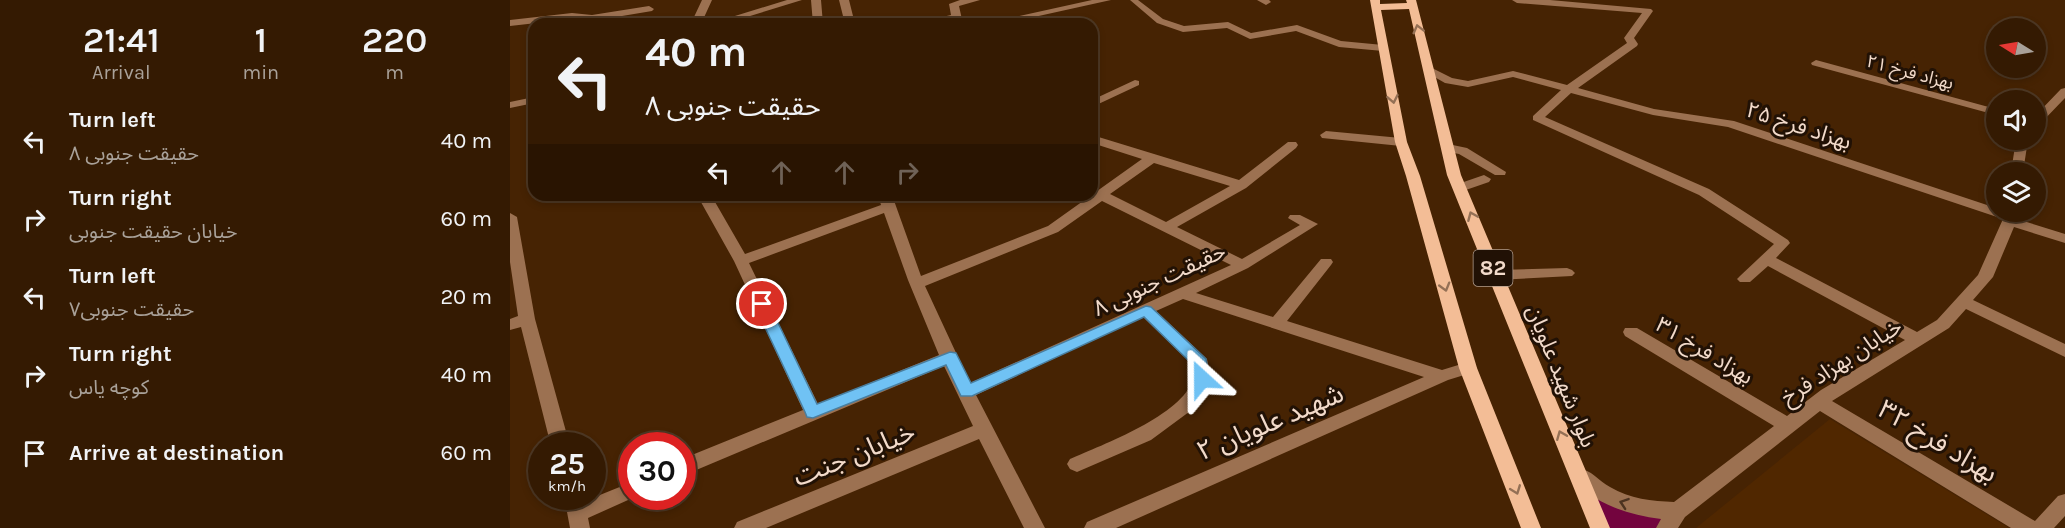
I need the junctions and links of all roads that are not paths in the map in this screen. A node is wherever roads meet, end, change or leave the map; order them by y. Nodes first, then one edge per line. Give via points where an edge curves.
1 (707, 0) edge
2 (797, 0) edge
3 (816, 0) edge
4 (844, 0) edge
5 (975, 0) edge
6 (1106, 0) edge
7 (1134, 0) edge
8 (1517, 0) edge
9 (1376, 3) edge
10 (1412, 3) edge
11 (650, 4) edge
12 (1038, 15) junction
13 (551, 18) edge
14 (592, 18) edge
15 (592, 18) edge
16 (698, 18) edge
17 (735, 18) edge
18 (818, 18) edge
19 (848, 18) edge
20 (956, 18) edge
21 (1021, 18) edge
22 (1034, 18) edge
23 (528, 20) edge
24 (510, 22) edge
25 (1383, 48) junction
26 (1816, 63) dead end
27 (1428, 69) junction
28 (1135, 83) dead end
29 (1569, 89) junction
30 (2065, 91) edge
31 (528, 101) edge
32 (1098, 101) edge
33 (510, 105) edge
34 (1986, 109) edge
35 (2046, 111) edge
36 (1326, 135) dead end
37 (1098, 141) edge
38 (1401, 142) junction
39 (1292, 145) dead end
40 (1448, 148) junction
41 (1152, 158) junction
42 (1500, 172) dead end
43 (1485, 179) dead end
44 (1240, 185) junction
45 (1460, 188) junction
46 (1101, 195) junction
47 (1098, 197) edge
48 (707, 201) edge
49 (887, 201) edge
50 (1093, 201) edge
51 (1986, 208) edge
52 (510, 217) edge
53 (1295, 218) dead end
54 (2009, 222) edge
55 (2026, 222) edge
56 (1167, 227) junction
57 (2065, 239) edge
58 (1767, 258) junction
59 (514, 260) edge
60 (741, 261) junction
61 (1326, 262) dead end
62 (1243, 265) junction
63 (1567, 273) dead end
64 (1496, 275) junction
65 (1745, 279) dead end
66 (918, 283) junction
67 (1184, 294) junction
68 (1963, 301) junction
69 (1146, 311) junction
70 (527, 319) junction
71 (1277, 323) junction
72 (510, 325) edge
73 (1630, 332) dead end
74 (1917, 339) junction
75 (2065, 351) edge
76 (950, 357) junction
77 (1468, 368) junction
78 (1442, 376) junction
79 (967, 392) junction
80 (1818, 401) junction
81 (813, 412) junction
82 (1786, 425) junction
83 (984, 429) junction
84 (557, 432) edge
85 (696, 462) edge
86 (1077, 464) dead end
87 (1577, 474) junction
88 (618, 496) edge
89 (2065, 502) edge
90 (1678, 510) junction
91 (577, 512) edge
92 (744, 528) edge
93 (1035, 528) edge
94 (1094, 528) edge
95 (1531, 528) edge
96 (1600, 528) edge
97 (1666, 528) edge
98 (2029, 528) edge
99 (2041, 528) edge

1 - 16 street
2 - 17 street
3 - 18 street
4 - 19 street
5 - 20 street via 954,4
6 - 12 street
7 - 25 street via 1160,21 1183,29 1228,25 1250,36 1297,28 1339,44
8 - 29 street via 1648,11 1629,38 1633,44
9 - 10 main road
9 - 25 main road, 82
27 -> 10 main road, بلوار شهید علویان / 82
11 - 15 street
12 - 21 street
12 - 22 street
13 - 14 street
23 - 24 street
25 -> 38 main road, 82
26 - 34 street, بهزاد فرخ ۲۱
27 - 29 street, بهزاد فرخ ۲۵ via 1449,81 1468,84 1513,74
27 - 40 main road, بلوار شهید علویان / 82
28 - 32 street
29 - 51 street, بهزاد فرخ ۲۵ via 1653,112 1730,124
29 - 58 street via 1538,117 1704,192 1783,243
30 - 35 street
31 - 33 street
36 - 38 street
37 - 41 street
38 -> 77 main road, 82
39 - 44 street
40 - 42 street via 1463,151
40 - 45 main road, بلوار شهید علویان / 82
41 - 44 street
41 - 46 street
43 - 45 street
44 - 56 street
64 -> 45 main road, بلوار شهید علویان / 82
46 - 47 street
46 - 56 street, حقیقت جنوبی ۸
48 - 60 street
49 - 60 street
49 - 66 street
50 - 66 street via 1053,229
52 - 59 street
53 - 62 street via 1311,224
54 - 68 street, خیابان بهزاد فرخ via 1985,276
55 - 57 street, بهزاد فرخ ۲۵
56 - 62 street, حقیقت جنوبی ۸
58 - 65 street
58 - 74 street
59 - 70 street
60 - 81 street
61 - 71 street
62 - 67 street, حقیقت جنوبی ۸
63 - 64 street
87 -> 64 main road, بلوار شهید علویان / 82
66 - 76 street
67 - 69 street, حقیقت جنوبی ۸
67 - 71 street
68 - 74 street, خیابان بهزاد فرخ via 1943,324
68 - 75 street
69 - 79 street, حقیقت جنوبی ۸
69 - 86 street via 1201,363 1202,379 1187,404 1144,435
70 - 72 street
70 - 84 street
71 - 78 street
73 - 82 street, بهزاد فرخ ۳۱
74 - 80 street, خیابان بهزاد فرخ
76 - 79 street
76 - 81 street
77 - 78 street, شهید علویان ۲
77 -> 95 main road, 82
78 - 94 street, شهید علویان ۲
79 - 83 street
80 - 82 street, خیابان بهزاد فرخ
80 - 98 street, بهزاد فرخ ۳۲
81 - 85 street
82 - 90 street, خیابان بهزاد فرخ
83 - 92 street, خیابان جنت
83 - 93 street
90 -> 87 street via 1634,506 1606,497
87 - 96 main road, بلوار شهید علویان / 82
88 - 91 street
89 - 99 street
90 - 97 street, خیابان بهزاد فرخ

